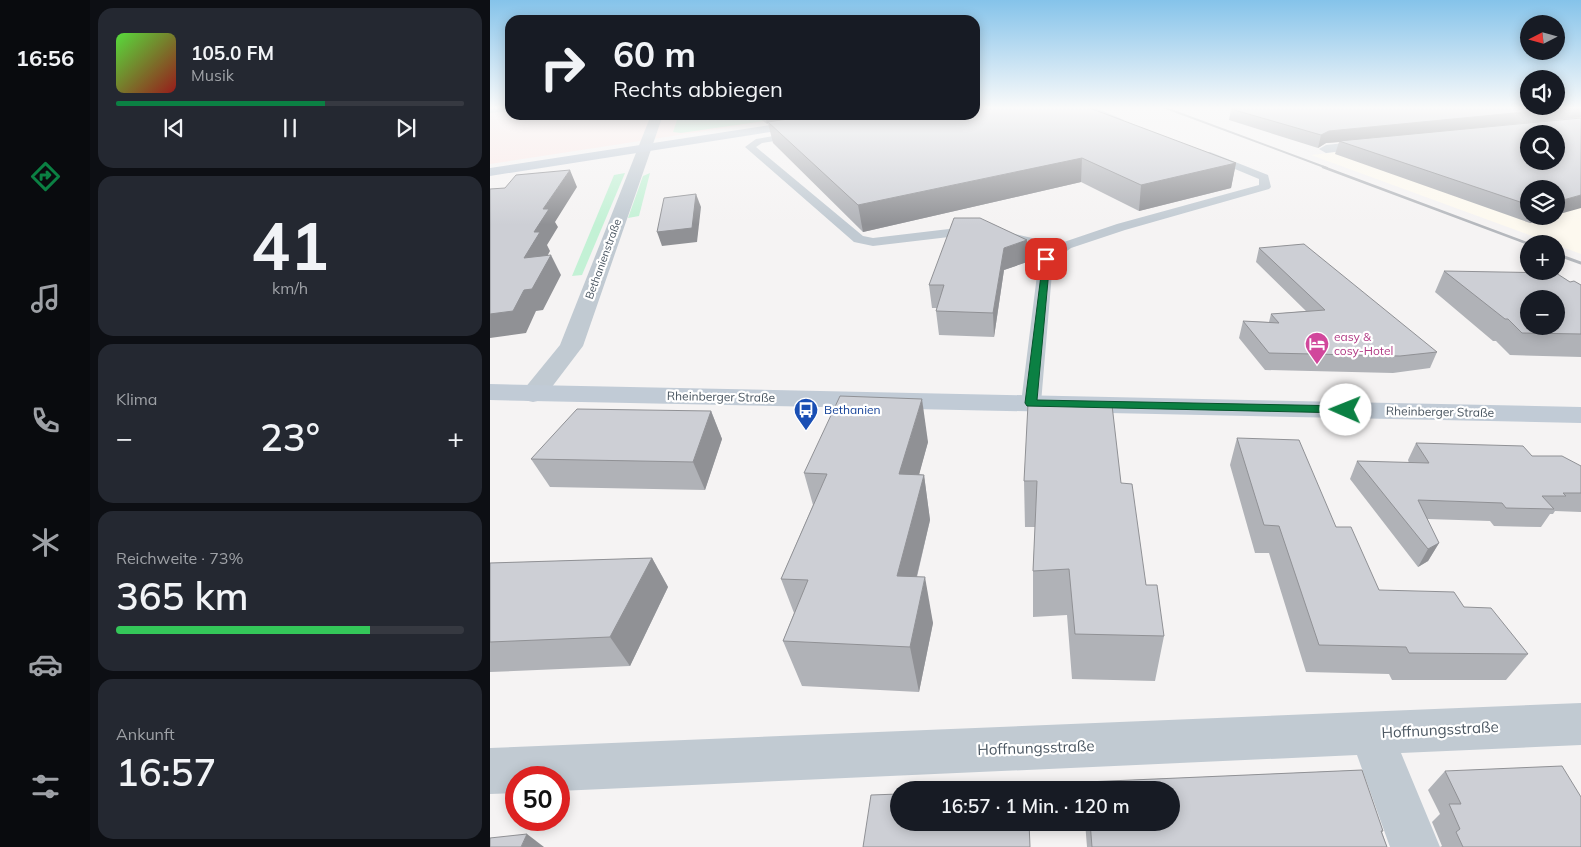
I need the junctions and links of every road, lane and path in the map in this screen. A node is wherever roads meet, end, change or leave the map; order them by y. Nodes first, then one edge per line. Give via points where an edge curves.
1 (643, 147) junction
2 (647, 147) edge
3 (751, 147) edge
4 (1347, 147) edge
5 (1326, 149) edge
6 (1202, 152) edge
7 (490, 172) edge
8 (1061, 249) junction
9 (490, 392) edge
10 (533, 394) junction
11 (1031, 403) junction
12 (1581, 415) edge
13 (1581, 724) edge
14 (1371, 734) junction
15 (490, 771) edge
16 (1415, 847) edge

1 - 2 main road
1 - 7 main road
1 - 10 street, Bethanienstraße via 571,346
3 - 8 lane via 859,239 873,242 949,233 993,233
4 - 5 street
6 - 8 lane via 1264,177 1265,187 1121,227
8 - 11 lane via 1046,259
9 - 10 main road, Rheinberger Straße
10 - 11 main road, Rheinberger Straße
11 - 12 main road, Rheinberger Straße
13 - 14 street, Hoffnungsstraße
14 - 15 street, Hoffnungsstraße
14 - 16 street

